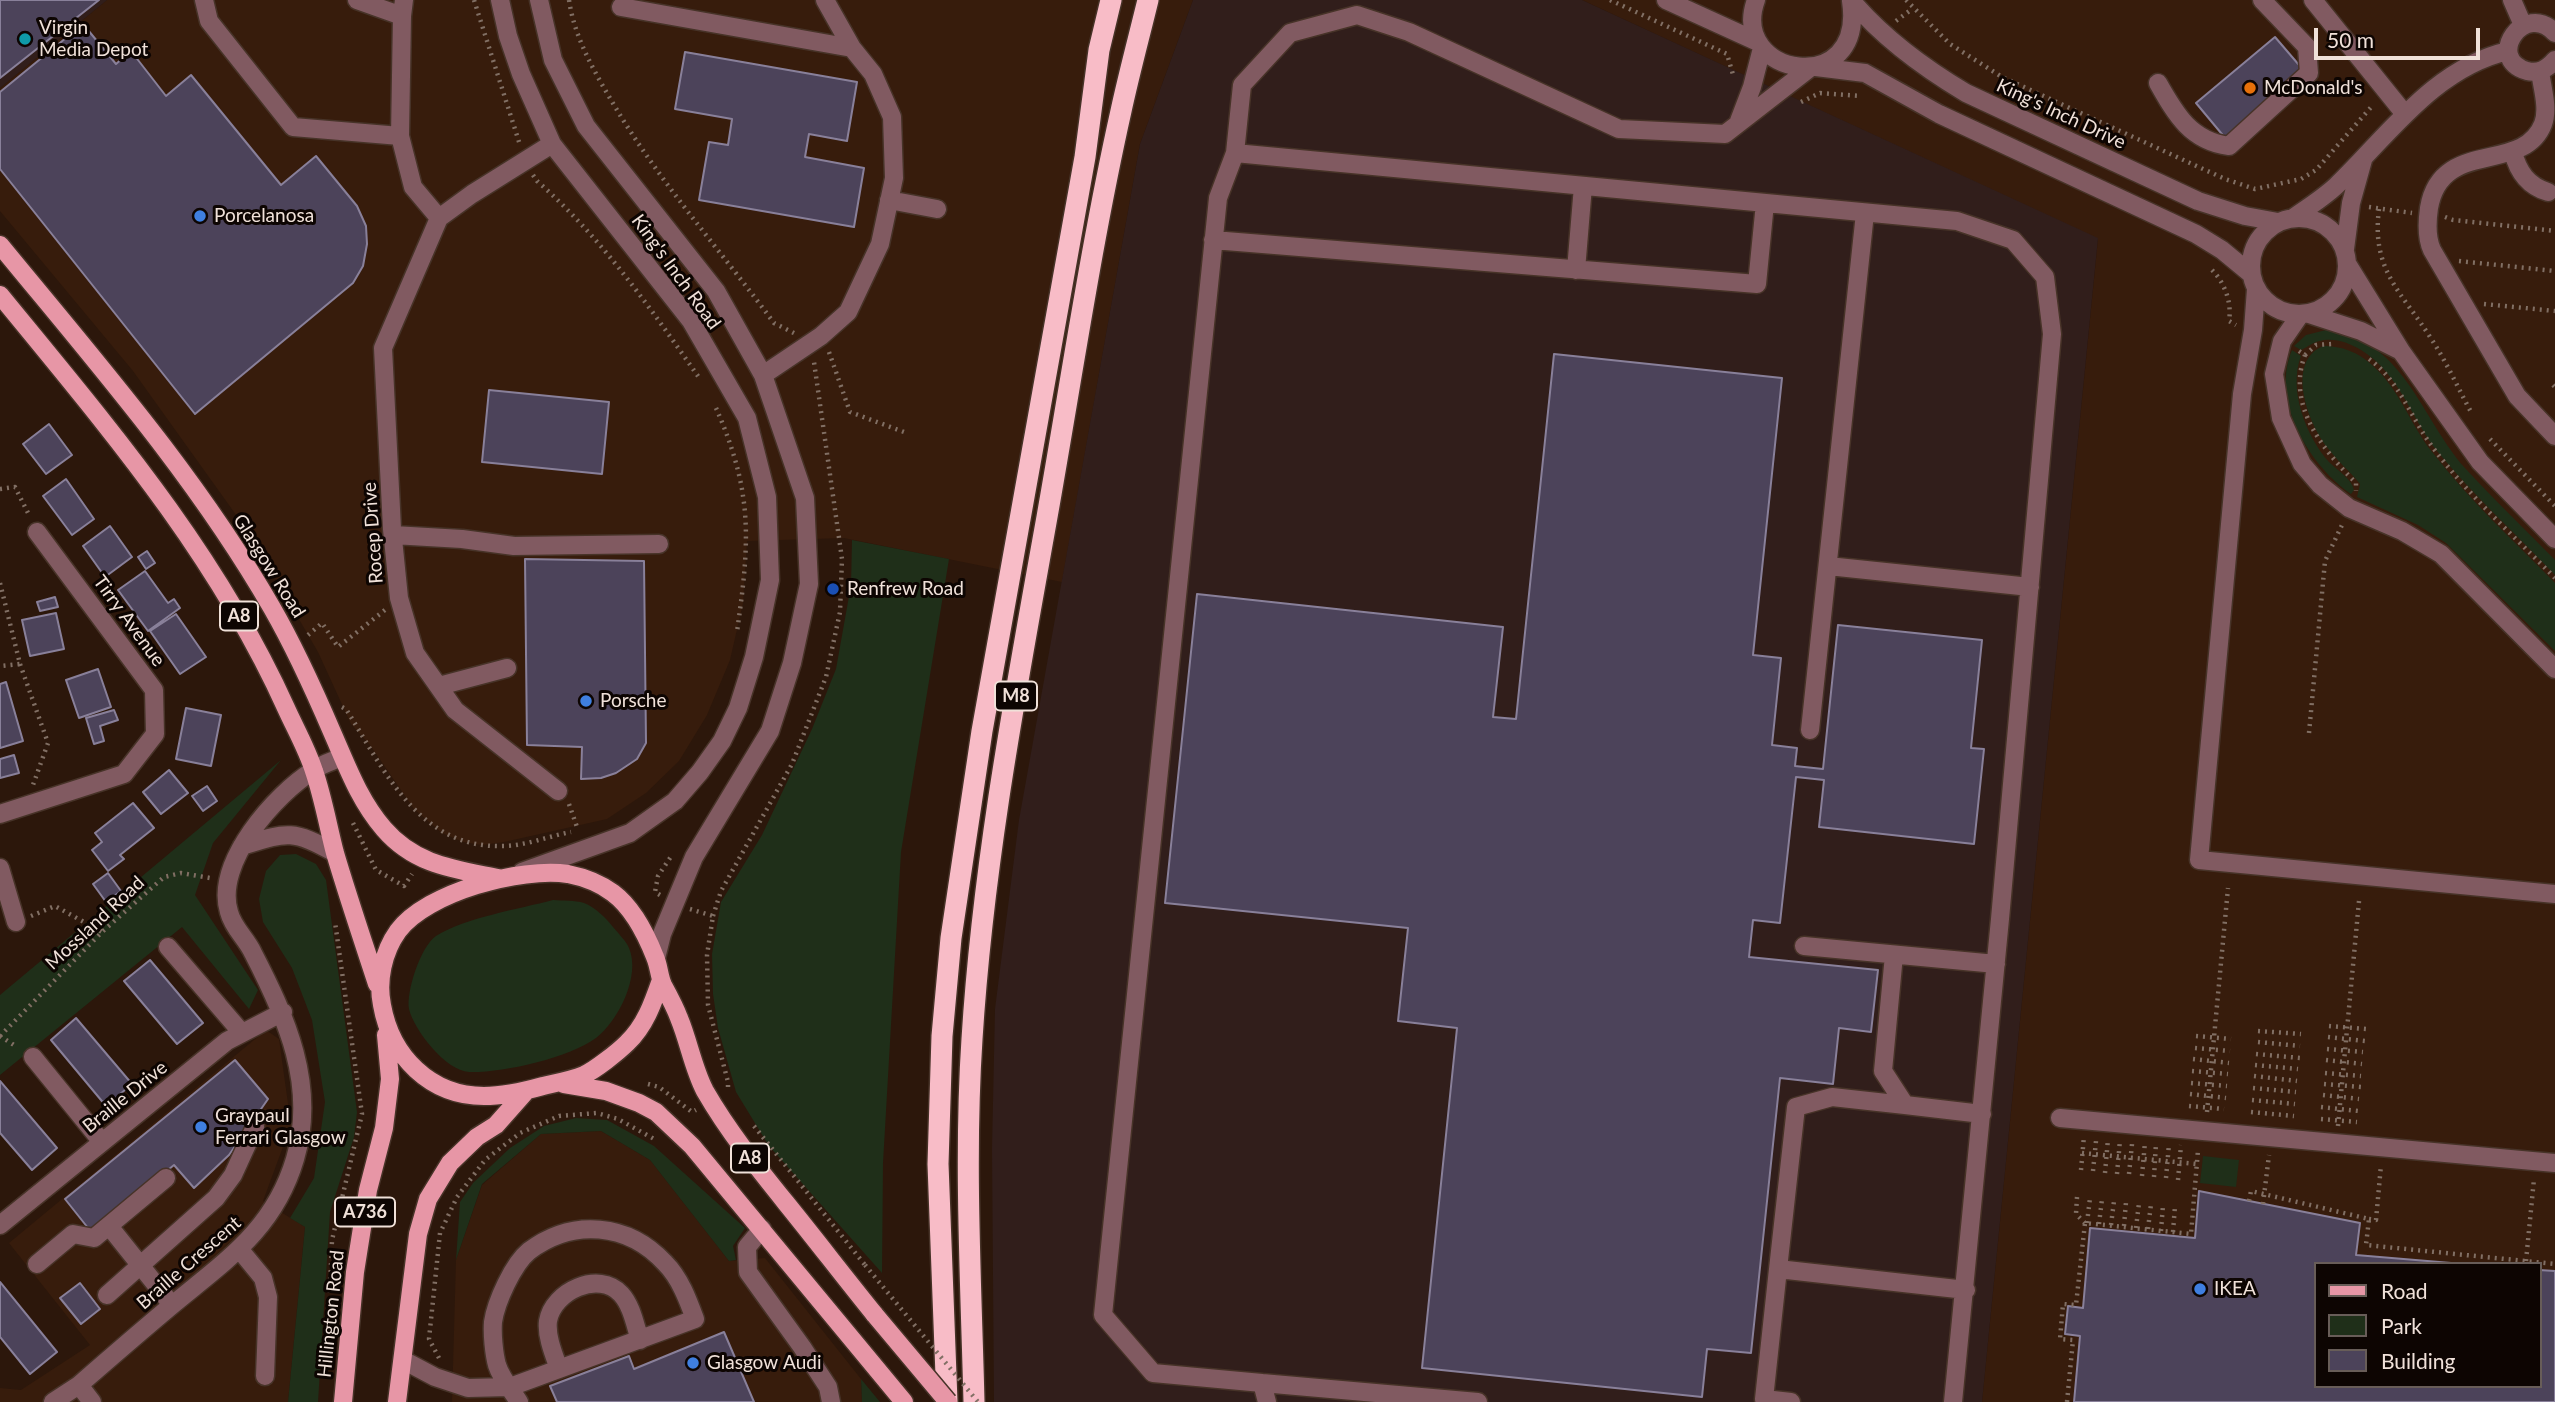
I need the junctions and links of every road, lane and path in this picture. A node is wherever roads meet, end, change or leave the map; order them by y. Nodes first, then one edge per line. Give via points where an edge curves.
1 (204, 0) edge
2 (357, 0) edge
3 (474, 0) edge
4 (500, 0) edge
5 (539, 0) edge
6 (569, 0) edge
7 (825, 0) edge
8 (1111, 0) edge
9 (1148, 0) edge
10 (1610, 0) edge
11 (1666, 0) edge
12 (1756, 0) edge
13 (1906, 0) edge
14 (2262, 0) edge
15 (2313, 0) edge
16 (2512, 0) edge
17 (1851, 1) edge
18 (403, 8) edge
19 (621, 8) dead end
20 (2522, 23) junction
21 (2555, 33) edge
22 (1760, 45) junction
23 (852, 48) junction
24 (2508, 51) junction
25 (585, 54) dead end
26 (2555, 60) edge
27 (1813, 67) junction
28 (2540, 71) junction
29 (1865, 74) junction
30 (2158, 83) dead end
31 (1752, 87) junction
32 (2386, 90) junction
33 (1772, 96) junction
34 (1861, 96) junction
35 (1871, 100) dead end
36 (2404, 113) junction
37 (1739, 121) junction
38 (400, 136) junction
39 (552, 144) junction
40 (2513, 152) junction
41 (1235, 153) junction
42 (2364, 158) junction
43 (525, 161) junction
44 (1583, 186) junction
45 (2548, 192) dead end
46 (889, 200) junction
47 (1765, 203) junction
48 (937, 209) dead end
49 (2379, 209) dead end
50 (2388, 211) dead end
51 (1865, 213) junction
52 (2428, 215) junction
53 (439, 218) junction
54 (2285, 220) junction
55 (2555, 231) edge
56 (1213, 240) junction
57 (0, 244) edge
58 (2452, 252) dead end
59 (2346, 257) junction
60 (2205, 263) dead end
61 (1576, 270) junction
62 (2555, 271) edge
63 (2253, 282) junction
64 (0, 295) edge
65 (2555, 311) edge
66 (2467, 312) junction
67 (2305, 314) junction
68 (2253, 330) junction
69 (2282, 341) junction
70 (2334, 344) dead end
71 (2401, 351) junction
72 (2305, 355) junction
73 (2366, 356) dead end
74 (762, 375) junction
75 (705, 387) dead end
76 (712, 397) dead end
77 (2477, 421) dead end
78 (2483, 431) dead end
79 (2555, 436) edge
80 (0, 489) edge
81 (2555, 506) edge
82 (2350, 508) junction
83 (37, 532) joint
84 (393, 535) junction
85 (2555, 538) edge
86 (659, 544) dead end
87 (1828, 566) junction
88 (2555, 578) edge
89 (0, 583) edge
90 (2030, 587) junction
91 (399, 598) junction
92 (737, 637) dead end
93 (293, 648) junction
94 (20, 664) junction
95 (0, 666) edge
96 (508, 668) dead end
97 (2555, 669) edge
98 (439, 686) junction
99 (316, 694) junction
100 (1810, 730) dead end
101 (2309, 733) dead end
102 (342, 757) junction
103 (314, 770) junction
104 (558, 791) joint
105 (38, 801) junction
106 (326, 812) junction
107 (0, 814) edge
108 (588, 828) dead end
109 (578, 830) junction
110 (242, 846) junction
111 (678, 847) dead end
112 (335, 853) junction
113 (421, 860) junction
114 (0, 867) edge
115 (507, 877) junction
116 (228, 880) junction
117 (2228, 888) dead end
118 (2555, 894) edge
119 (2359, 901) dead end
120 (675, 904) junction
121 (332, 911) dead end
122 (16, 922) joint
123 (102, 932) junction
124 (1804, 946) dead end
125 (168, 947) dead end
126 (1894, 955) junction
127 (656, 958) junction
128 (1996, 964) junction
129 (661, 980) junction
130 (379, 991) junction
131 (283, 1012) junction
132 (385, 1024) junction
133 (2329, 1026) dead end
134 (2347, 1028) junction
135 (2366, 1029) dead end
136 (2258, 1031) dead end
137 (242, 1033) junction
138 (2301, 1034) dead end
139 (0, 1036) edge
140 (2196, 1036) dead end
141 (2328, 1037) dead end
142 (2214, 1038) junction
143 (2346, 1039) junction
144 (2231, 1040) dead end
145 (2365, 1041) dead end
146 (2258, 1042) dead end
147 (2300, 1046) dead end
148 (2194, 1048) dead end
149 (2327, 1049) dead end
150 (2213, 1050) junction
151 (2230, 1051) dead end
152 (2345, 1051) junction
153 (2363, 1052) dead end
154 (2256, 1054) dead end
155 (33, 1057) dead end
156 (2300, 1058) dead end
157 (2193, 1059) dead end
158 (2326, 1060) dead end
159 (2212, 1061) junction
160 (2344, 1062) junction
161 (2229, 1063) dead end
162 (2362, 1064) dead end
163 (2255, 1065) dead end
164 (2298, 1069) dead end
165 (2192, 1071) dead end
166 (2211, 1073) junction
167 (2325, 1073) dead end
168 (2228, 1074) dead end
169 (2343, 1074) junction
170 (2254, 1076) dead end
171 (2361, 1076) dead end
172 (2297, 1081) dead end
173 (555, 1083) junction
174 (2191, 1083) dead end
175 (2210, 1084) junction
176 (2324, 1084) dead end
177 (2227, 1086) dead end
178 (2342, 1086) junction
179 (2361, 1087) dead end
180 (2253, 1088) dead end
181 (527, 1090) junction
182 (2296, 1092) dead end
183 (2190, 1094) dead end
184 (2323, 1095) dead end
185 (622, 1096) junction
186 (2208, 1096) junction
187 (2340, 1097) junction
188 (2226, 1098) dead end
189 (2359, 1099) dead end
190 (2252, 1100) dead end
191 (714, 1103) junction
192 (2295, 1104) dead end
193 (1905, 1105) junction
194 (2189, 1106) dead end
195 (2321, 1107) dead end
196 (2207, 1108) junction
197 (2224, 1109) dead end
198 (2339, 1109) junction
199 (2359, 1111) dead end
200 (2251, 1112) dead end
201 (1982, 1114) junction
202 (2294, 1116) dead end
203 (2060, 1118) dead end
204 (618, 1119) junction
205 (2320, 1119) dead end
206 (2338, 1121) junction
207 (2357, 1122) dead end
208 (753, 1125) dead end
209 (255, 1126) dead end
210 (2205, 1131) junction
211 (2084, 1135) dead end
212 (2096, 1137) dead end
213 (2108, 1138) dead end
214 (2120, 1139) dead end
215 (2132, 1140) dead end
216 (2145, 1141) dead end
217 (102, 1142) junction
218 (2157, 1142) dead end
219 (2169, 1143) dead end
220 (2336, 1143) junction
221 (2181, 1145) dead end
222 (663, 1147) dead end
223 (2269, 1150) dead end
224 (2082, 1153) junction
225 (2094, 1154) junction
226 (2106, 1155) junction
227 (2119, 1156) junction
228 (2131, 1158) junction
229 (2143, 1159) junction
230 (2155, 1160) junction
231 (2168, 1161) junction
232 (2382, 1161) dead end
233 (2180, 1162) junction
234 (2555, 1163) edge
235 (2197, 1164) dead end
236 (2081, 1170) dead end
237 (2093, 1171) dead end
238 (2105, 1172) dead end
239 (2117, 1174) dead end
240 (2129, 1174) dead end
241 (2535, 1175) dead end
242 (2142, 1176) dead end
243 (2154, 1177) dead end
244 (166, 1178) dead end
245 (2166, 1178) dead end
246 (2178, 1180) dead end
247 (2195, 1191) dead end
248 (2264, 1194) junction
249 (2077, 1197) dead end
250 (2090, 1198) dead end
251 (2102, 1199) dead end
252 (2114, 1200) dead end
253 (2249, 1201) dead end
254 (2126, 1202) dead end
255 (2139, 1203) dead end
256 (2151, 1204) dead end
257 (2263, 1204) dead end
258 (2163, 1205) dead end
259 (2175, 1206) dead end
260 (2369, 1219) junction
261 (2086, 1223) junction
262 (2099, 1224) junction
263 (0, 1225) edge
264 (2112, 1225) junction
265 (109, 1226) junction
266 (2124, 1226) junction
267 (762, 1228) junction
268 (2136, 1228) junction
269 (2148, 1229) junction
270 (2161, 1230) junction
271 (2172, 1231) junction
272 (240, 1250) junction
273 (2526, 1261) junction
274 (2536, 1262) edge
275 (37, 1264) dead end
276 (142, 1267) junction
277 (1778, 1269) junction
278 (1966, 1290) junction
279 (107, 1295) dead end
280 (172, 1305) junction
281 (329, 1321) dead end
282 (640, 1340) junction
283 (403, 1360) junction
284 (559, 1369) junction
285 (265, 1376) dead end
286 (435, 1377) junction
287 (1262, 1383) junction
288 (79, 1385) junction
289 (508, 1395) edge
290 (1757, 1400) edge
291 (53, 1402) edge
292 (92, 1402) edge
293 (343, 1402) edge
294 (397, 1402) edge
295 (831, 1402) edge
296 (904, 1402) edge
297 (948, 1402) edge
298 (976, 1402) edge
299 (1267, 1402) edge
300 (1478, 1402) edge
301 (1791, 1402) edge
302 (1954, 1402) edge
303 (2067, 1402) edge

1 - 38 street via 209,21 293,127
2 - 18 street
3 - 43 path
4 - 39 street, King's Inch Road via 521,74
5 - 74 street, King's Inch Road via 553,60 586,126 716,291
6 - 25 path
7 - 23 street
8 - 297 highway, M8 via 956,897 942,1036 938,1164
9 - 298 highway, M8 via 1121,110 1092,264 985,893 970,1085 968,1179
10 - 31 path via 1727,54 1734,80
11 - 22 street, King's Inch Drive
12 - 22 street via 1752,25
13 - 32 path via 1950,44 2003,78 2225,179 2255,188 2301,179 2316,170
14 - 30 street via 2307,47 2309,73 2229,146 2210,143 2177,116
15 - 32 street
16 - 20 street
17 - 27 street, King's Inch Drive via 1851,35 1837,55
17 - 54 street, King's Inch Drive via 1905,52 1966,93 2198,201 2245,216
18 - 38 street
19 - 23 street
20 - 21 street via 2539,22
20 - 24 street via 2510,36
22 - 27 street, King's Inch Drive via 1783,64
22 - 31 street
23 - 46 street via 873,74 892,117 894,178
24 - 28 street via 2517,66
24 - 36 street via 2491,55 2454,76
26 - 28 street
27 - 29 street, King's Inch Drive
27 - 33 street
28 - 40 street via 2544,123 2533,140
29 - 34 path
29 - 63 street, King's Inch Drive via 1938,114 2196,234 2222,250
31 - 37 street
32 - 36 street
33 - 34 path via 1790,107 1820,93
33 - 37 street
34 - 35 path
36 - 42 street
37 - 41 street via 1725,134 1619,129 1409,32 1357,15 1290,33 1242,85
38 - 53 street via 413,187
39 - 43 street
39 - 115 street, King's Inch Road via 691,321 747,418 766,497 770,580 738,708 722,741 676,800 630,833
40 - 45 street via 2528,182
40 - 52 street via 2481,157 2450,171 2435,191
41 - 44 street
41 - 56 street via 1218,198
42 - 54 street via 2333,189
42 - 59 street via 2351,203
43 - 53 street
43 - 75 path via 537,181 568,208 639,291
44 - 47 street
44 - 61 street
46 - 48 street
46 - 74 street via 880,244 848,312
47 - 51 street
47 - 61 street via 1757,284
49 - 77 path via 2377,232 2387,274 2433,341
50 - 52 path
51 - 87 street
51 - 90 street via 1957,221 2013,240 2045,277 2052,334
52 - 55 path
52 - 66 street via 2428,243
53 - 84 street, Rocep Drive via 383,348
54 - 59 street, King's Inch Drive via 2309,218 2323,224 2336,235
54 - 63 street via 2265,231 2256,244 2251,259
56 - 61 street
56 - 287 street via 1103,1315 1153,1373
57 - 93 main road, Glasgow Road / A8 via 190,480
58 - 62 path via 2459,260
59 - 67 street via 2345,282 2337,296 2325,307
59 - 71 street, King's Inch Drive
60 - 68 path via 2216,273 2228,298 2229,321
63 - 67 street, King's Inch Drive via 2266,302 2279,310
63 - 68 street
64 - 103 main road, A8 via 115,435 214,572 277,687
65 - 66 path via 2483,304
66 - 79 street via 2518,396
67 - 69 street
67 - 71 street, King's Inch Drive via 2361,331
68 - 118 street via 2242,394 2199,860
69 - 72 path
69 - 82 street via 2274,374 2284,427 2310,474
70 - 72 path via 2316,345
71 - 85 street, King's Inch Drive via 2480,462
72 - 82 path via 2300,373 2306,412 2323,447 2356,484
73 - 88 path via 2389,376 2420,431 2455,476
74 - 120 street, King's Inch Road via 805,498 809,584 792,663 770,731 700,847
76 - 92 path via 726,430 743,497 746,562
78 - 81 path
80 - 83 path via 15,487
82 - 97 street via 2441,554
82 - 101 path via 2325,561
83 - 105 street, Tirry Avenue via 154,690 155,734 124,774
84 - 86 street via 462,538 513,547
84 - 91 street, Rocep Drive
87 - 90 street
87 - 100 street
89 - 94 path
90 - 128 street
91 - 93 path via 338,647 321,623
91 - 98 street, Rocep Drive via 415,653
93 - 99 main road, Glasgow Road / A8
94 - 95 path
94 - 105 path via 48,743 32,788
96 - 98 street
98 - 104 street, Rocep Drive via 455,710
99 - 102 main road, Glasgow Road / A8
99 - 109 path via 346,709 397,789 439,832 472,843 503,846
102 - 103 street, Braille Crescent
102 - 113 main road, Glasgow Road / A8 via 385,831
103 - 106 main road, A8
103 - 110 street, Braille Crescent via 265,814
104 - 109 path via 567,796
105 - 107 street, Tirry Avenue
106 - 112 main road, A8
106 - 113 path via 348,807 376,870 404,886
108 - 109 path
110 - 112 street via 290,834
110 - 116 street, Braille Crescent
111 - 120 path via 658,876 655,892
112 - 130 main road, A8
113 - 115 main road, Glasgow Road / A8
114 - 122 street
115 - 127 main road via 569,874 612,892 632,911
115 - 130 main road via 425,906 409,919 390,946
116 - 123 path, Mossland Road via 181,873 164,877
116 - 131 street, Braille Crescent via 229,914
117 - 142 path
119 - 134 path
120 - 127 street, King's Inch Road
120 - 191 path via 713,916 707,955 708,1005 729,1082 729,1095
121 - 281 path via 362,1114 332,1240
122 - 123 path via 55,906
123 - 139 path, Mossland Road
124 - 126 street
125 - 137 street
126 - 128 street
126 - 193 street via 1883,1071
127 - 129 main road
128 - 201 street
129 - 173 main road via 651,1009 626,1044 585,1074
129 - 191 main road, A8
130 - 132 main road
131 - 137 street, Braille Drive
131 - 272 street, Braille Crescent via 299,1070 300,1139 274,1209
132 - 181 main road via 407,1062 441,1085 484,1096
132 - 293 main road, Hillington Road / A736 via 390,1079 355,1272
133 - 134 path
134 - 135 path
134 - 143 path
136 - 138 path
137 - 217 street, Braille Drive
140 - 142 path
141 - 143 path
142 - 144 path
142 - 150 path
143 - 145 path
143 - 152 path
146 - 147 path
148 - 150 path
149 - 152 path
150 - 151 path
150 - 159 path
152 - 153 path
152 - 160 path
154 - 156 path
155 - 217 street
157 - 159 path
158 - 160 path
159 - 161 path
159 - 166 path
160 - 162 path
160 - 169 path
163 - 164 path
165 - 166 path
166 - 168 path
166 - 175 path
167 - 169 path
169 - 171 path
169 - 178 path
170 - 172 path
173 - 181 main road
173 - 185 main road, A8
174 - 175 path
175 - 177 path
175 - 186 path
176 - 178 path
178 - 179 path
178 - 187 path
180 - 182 path
181 - 283 main road, A736 via 496,1125 450,1163 428,1199 418,1234
183 - 186 path
184 - 187 path
185 - 191 path via 630,1078 659,1087 692,1112
185 - 204 path
185 - 267 main road, A8 via 656,1112 692,1146
186 - 188 path
186 - 196 path
187 - 189 path
187 - 198 path
190 - 192 path
191 - 297 main road, A8, bridge via 741,1147
193 - 201 street
193 - 277 street via 1832,1097 1797,1107
194 - 196 path
195 - 198 path
196 - 197 path
196 - 210 path
198 - 199 path
198 - 206 path
200 - 202 path
201 - 278 street
203 - 210 street
204 - 222 path
204 - 286 path via 597,1113 559,1116 520,1133 485,1160 457,1197 440,1233 429,1339 441,1362
205 - 206 path
206 - 207 path
206 - 220 path
208 - 298 path, bridge
209 - 276 street via 233,1175 216,1198
210 - 220 street
211 - 224 path
212 - 225 path
213 - 226 path
214 - 227 path
215 - 228 path
216 - 229 path
217 - 263 street, Braille Drive
218 - 230 path
219 - 231 path
220 - 234 street
221 - 233 path
223 - 248 path
224 - 225 path
224 - 236 path
225 - 226 path
225 - 237 path
226 - 227 path
226 - 238 path
227 - 228 path
227 - 239 path
228 - 229 path
228 - 240 path
229 - 230 path
229 - 242 path
230 - 231 path
230 - 243 path
231 - 233 path
231 - 245 path
232 - 260 path via 2376,1220
233 - 235 path
233 - 246 path
241 - 273 path
244 - 265 street
247 - 271 path via 2191,1234
248 - 253 path via 2251,1191
248 - 257 path
248 - 260 path
249 - 261 path via 2076,1214
250 - 261 path
251 - 262 path
252 - 264 path
254 - 266 path
255 - 268 path
256 - 269 path
258 - 270 path
259 - 271 path
260 - 273 path via 2367,1245
261 - 262 path
261 - 303 path via 2076,1305 2063,1304 2060,1339 2073,1340
262 - 264 path
264 - 266 path
265 - 275 street via 94,1238 73,1234
265 - 276 street
266 - 268 path
267 - 295 street via 747,1247 748,1272 828,1387
267 - 296 main road, A8
268 - 269 path
269 - 270 path
270 - 271 path
272 - 280 street, Braille Crescent
272 - 285 street via 263,1278 268,1297
273 - 274 path
276 - 279 street
276 - 280 street
277 - 278 street
277 - 290 street
278 - 302 street
280 - 288 street, Braille Crescent
282 - 284 street
282 - 284 street via 620,1292 589,1283 572,1289 557,1301 548,1321
282 - 289 street via 695,1319 667,1264 642,1243 615,1231 582,1228 556,1237 528,1252 506,1283 493,1324 497,1366
283 - 286 street
283 - 294 main road, A736
284 - 289 street
286 - 289 street
287 - 299 street
287 - 300 street
288 - 291 street, Braille Crescent
288 - 292 street
290 - 301 street

